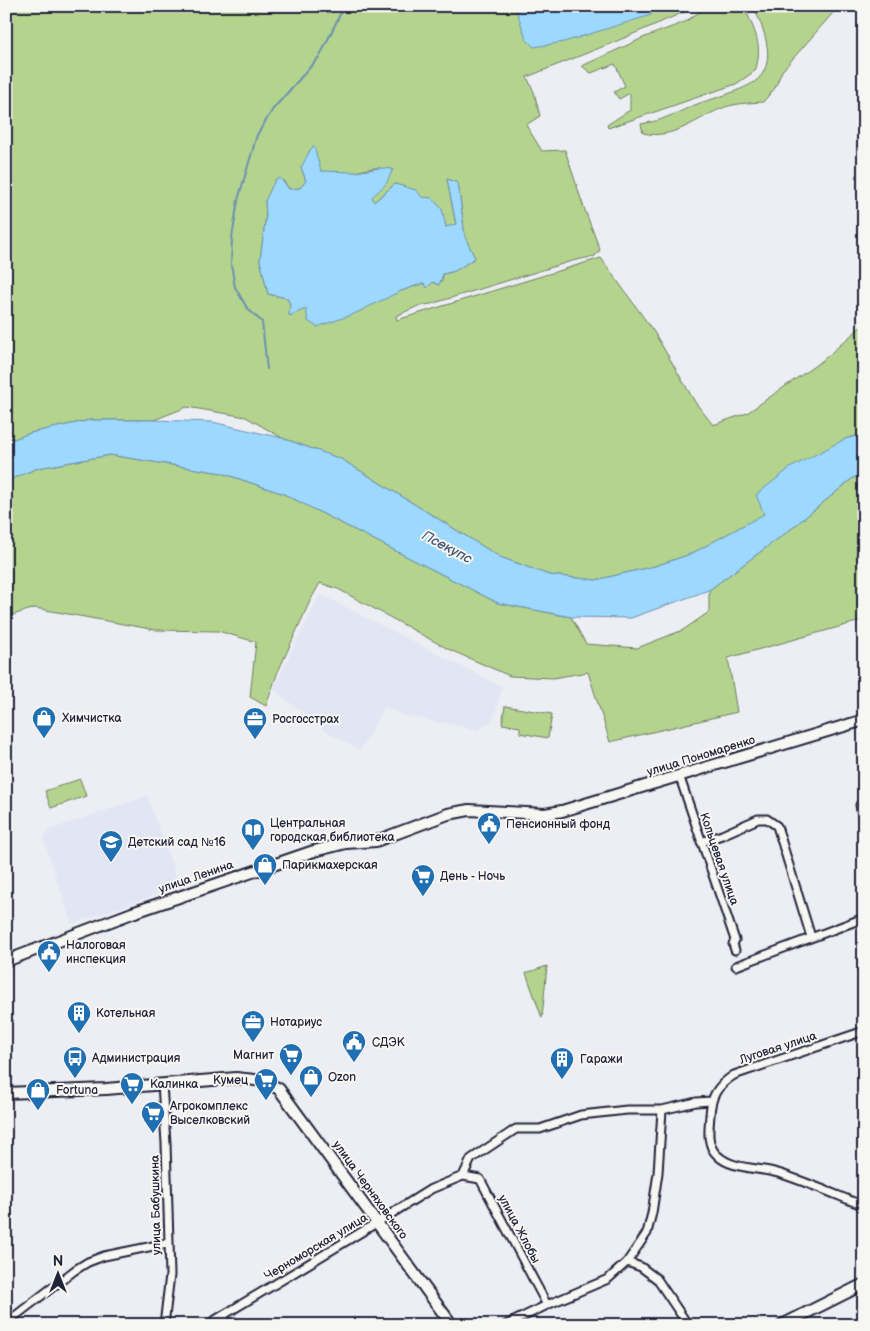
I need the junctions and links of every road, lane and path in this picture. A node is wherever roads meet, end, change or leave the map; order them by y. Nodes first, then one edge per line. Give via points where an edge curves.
1 (864, 720) edge
2 (679, 775) junction
3 (860, 805) dead end
4 (545, 814) joint
5 (864, 827) edge
6 (701, 842) junction
7 (864, 918) edge
8 (811, 937) junction
9 (735, 950) dead end
10 (6, 961) edge
11 (736, 966) dead end
12 (864, 1031) edge
13 (162, 1084) junction
14 (6, 1093) edge
15 (710, 1102) junction
16 (662, 1110) junction
17 (463, 1176) junction
18 (864, 1206) edge
19 (378, 1222) junction
20 (168, 1243) junction
21 (627, 1262) junction
22 (864, 1284) edge
23 (547, 1305) junction
24 (224, 1316) junction
25 (6, 1323) edge
26 (164, 1325) edge
27 (207, 1325) edge
28 (228, 1325) edge
29 (452, 1325) edge
30 (506, 1325) edge
31 (688, 1325) edge
32 (782, 1325) edge

1 - 2 street, улица Пономаренко
2 - 4 street, улица Пономаренко
2 - 6 street, Кольцевая улица
3 - 5 street
4 - 10 street, улица Ленина via 469,810 448,814 376,841 314,851 123,916
6 - 8 street via 758,819 767,819 777,826
6 - 9 street, Кольцевая улица via 735,940
7 - 8 street
8 - 11 street
12 - 15 street, Луговая улица via 734,1075 716,1090
13 - 14 street
13 - 19 street, улица Черняховского via 236,1078 260,1080 279,1088
13 - 20 street, улица Бабушкина
15 - 16 street
15 - 18 street via 710,1144 715,1154 726,1162 778,1173
16 - 17 street via 581,1115 540,1129 516,1129 471,1159
16 - 21 street via 652,1213 646,1233
17 - 19 street, Черноморская улица via 431,1189
17 - 23 street, улица Жлобы via 480,1179
19 - 24 street, Черноморская улица
19 - 29 street, улица Черняховского
20 - 25 street via 88,1262
20 - 26 street, улица Бабушкина via 170,1275
21 - 23 street via 608,1279
21 - 31 street via 641,1267 657,1279
22 - 32 street
23 - 30 street
24 - 27 street, Черноморская улица
24 - 28 street

